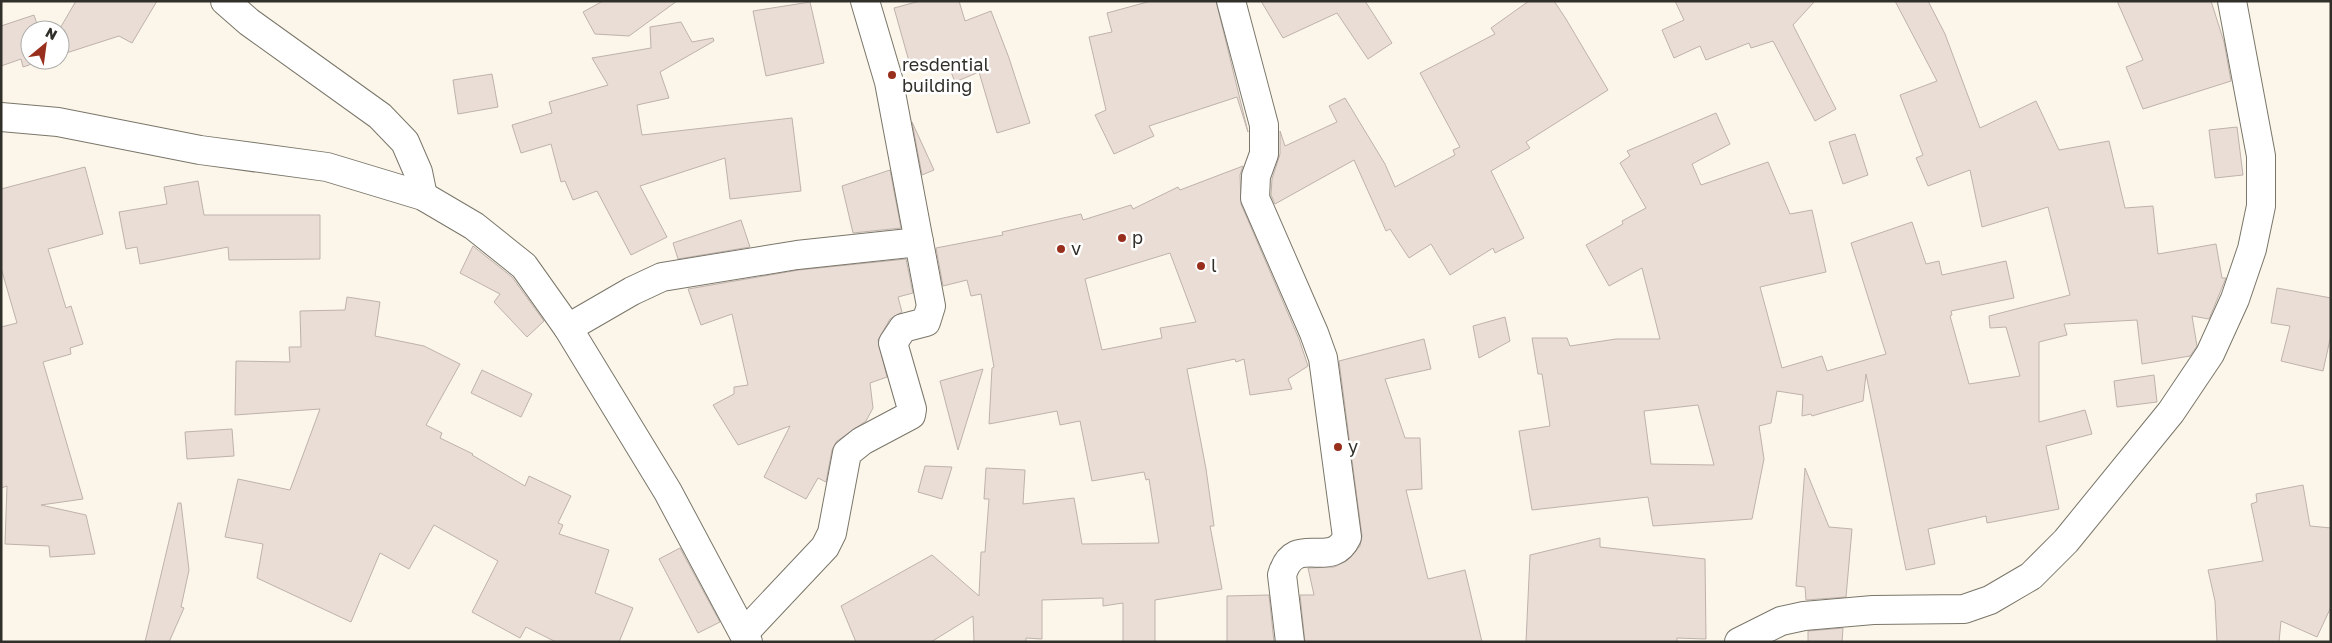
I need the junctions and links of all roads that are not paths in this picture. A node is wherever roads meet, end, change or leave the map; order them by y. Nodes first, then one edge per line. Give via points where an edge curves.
1 (225, 1) edge
2 (865, 1) edge
3 (1231, 1) edge
4 (2232, 1) edge
5 (1, 117) edge
6 (424, 196) junction
7 (919, 242) junction
8 (568, 328) junction
9 (746, 638) edge
10 (1290, 642) edge
11 (1739, 642) edge

1 - 6 street via 249,22 380,116 406,142
2 - 7 street via 889,82
3 - 10 street via 1264,125 1264,154 1256,176 1255,198 1322,358 1346,537 1344,544 1332,553 1301,552 1285,566 1282,575
4 - 11 street via 2261,156 2261,206 2236,299 2210,354 2171,412 2066,541 2031,576 1990,600 1964,609 1873,610 1804,616 1781,621
5 - 6 street via 58,122 200,150 327,167
6 - 8 street via 474,226 524,266
7 - 8 street via 797,255 662,277
7 - 9 street via 931,306 926,322 903,328 892,342 912,405 911,415 862,441 847,453 832,533 825,547
8 - 9 street via 668,492

